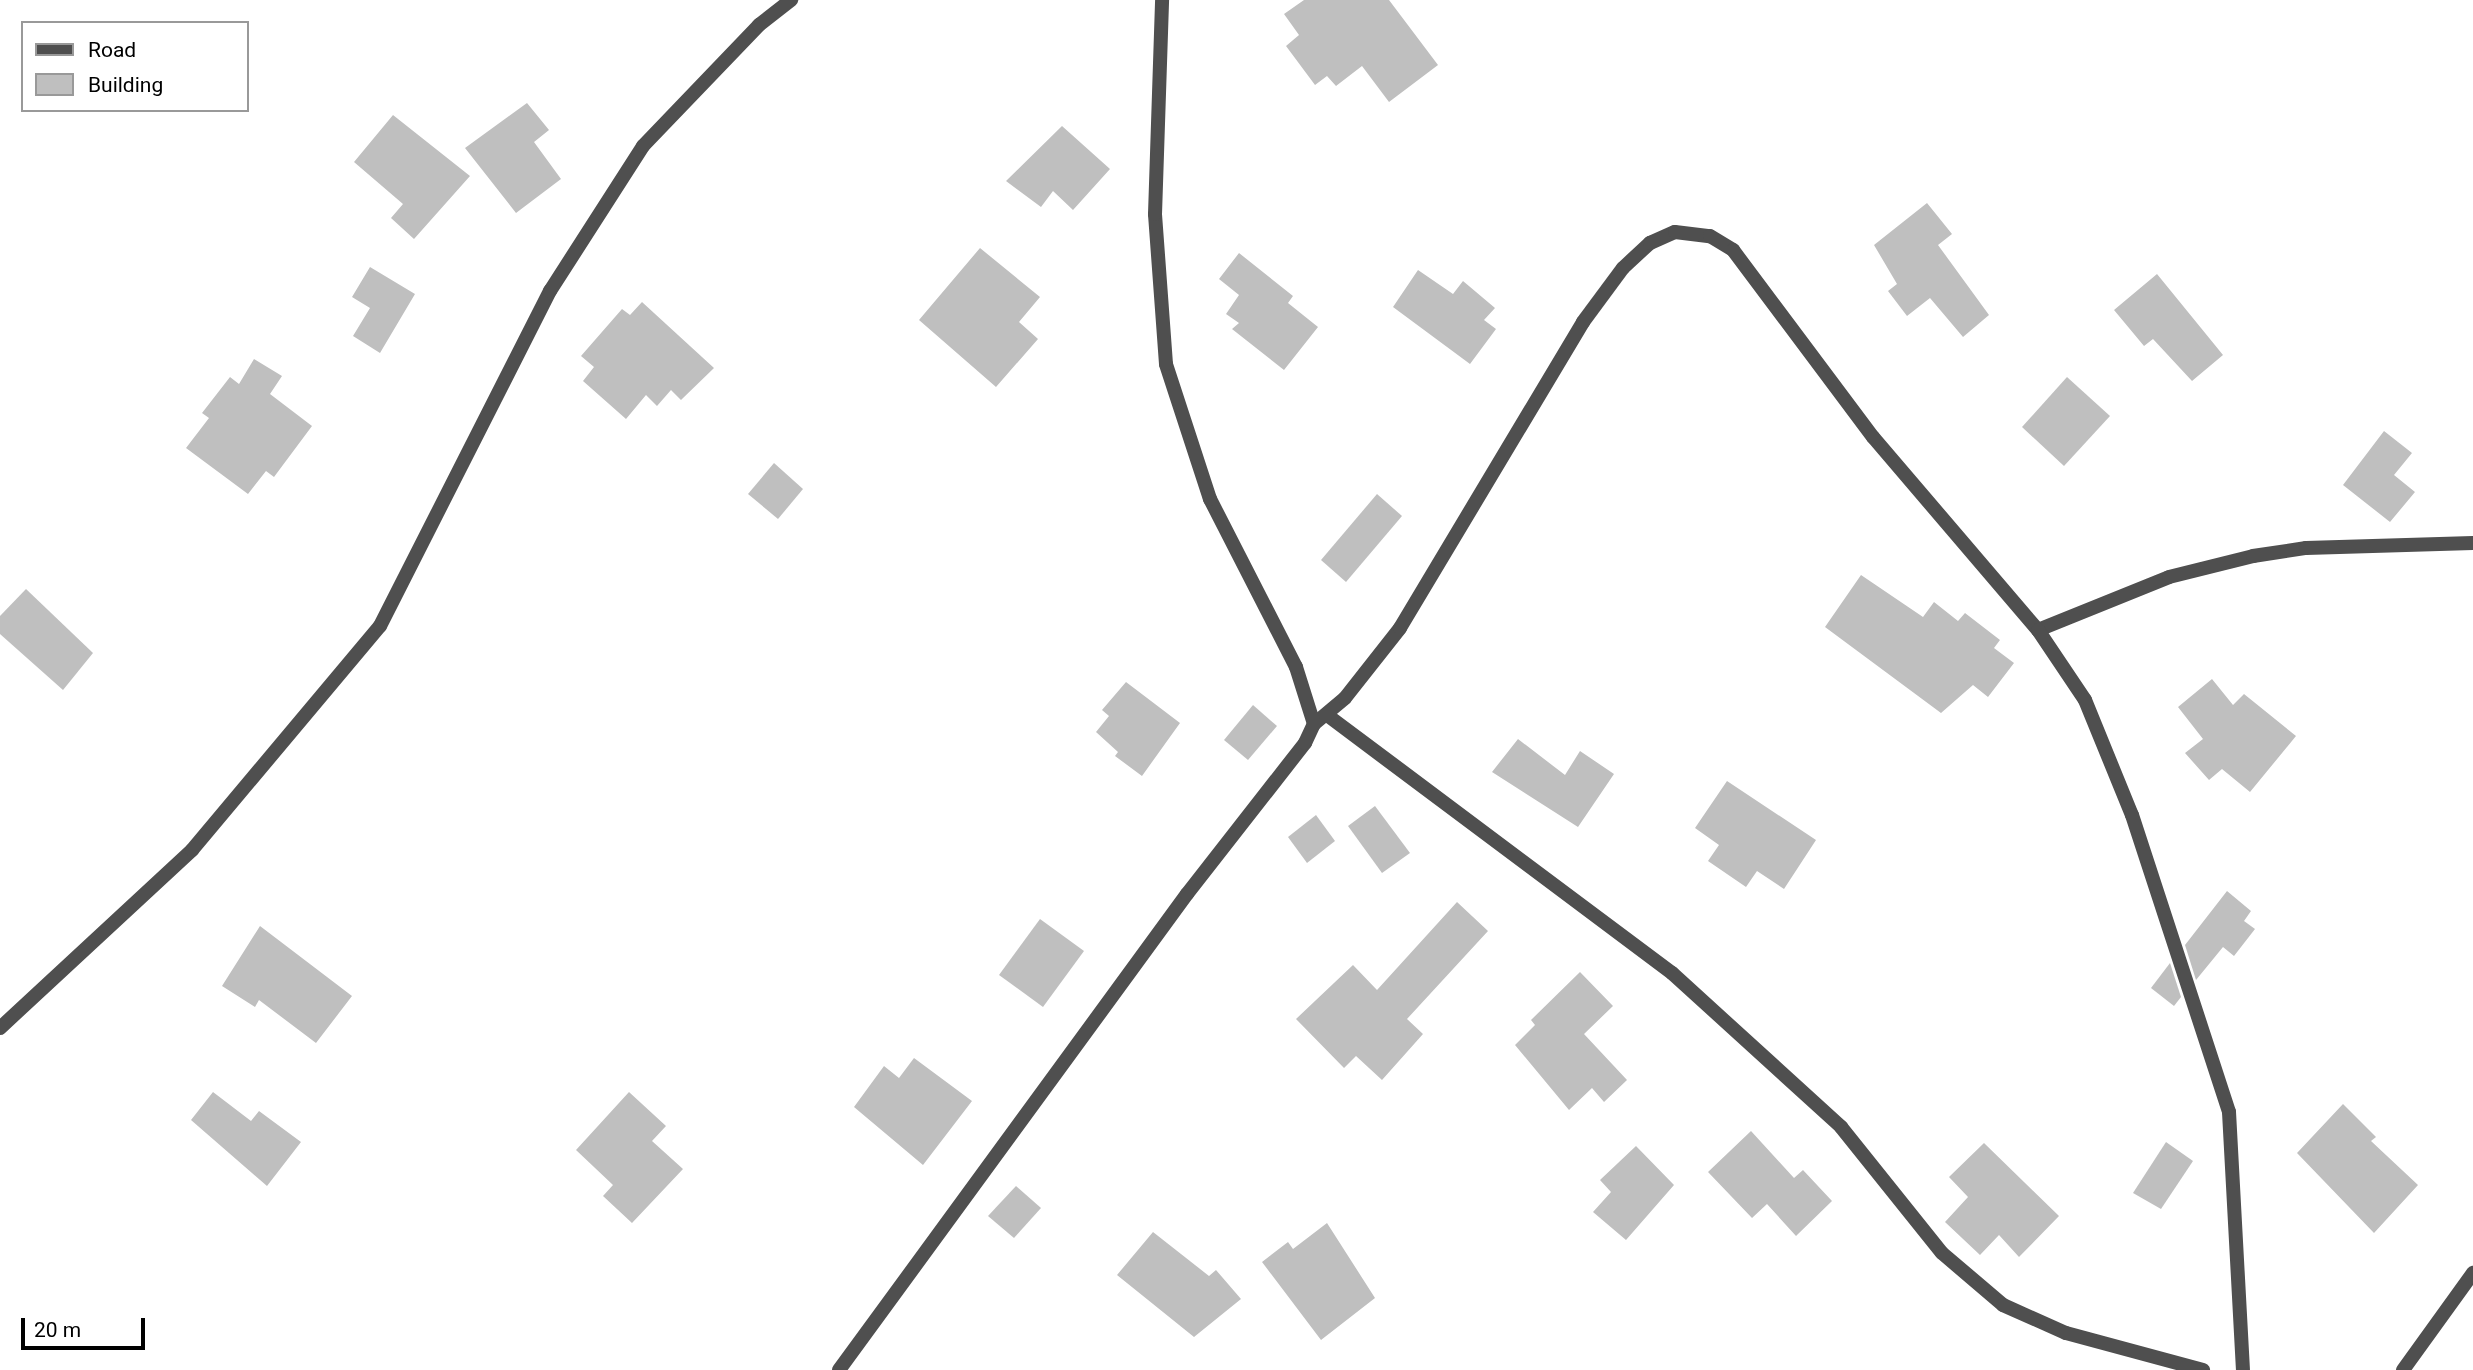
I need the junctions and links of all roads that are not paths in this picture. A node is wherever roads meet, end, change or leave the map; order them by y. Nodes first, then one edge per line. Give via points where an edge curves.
1 (791, 0) edge
2 (1162, 0) edge
3 (2473, 543) edge
4 (2038, 630) junction
5 (1327, 715) junction
6 (1314, 724) junction
7 (0, 1028) edge
8 (2473, 1273) edge
9 (839, 1370) edge
10 (2203, 1370) edge
11 (2243, 1370) edge
12 (2403, 1370) edge

1 - 7 street via 643,146 550,291 380,626 192,850
2 - 6 street via 1155,214 1166,364 1210,499 1296,667
3 - 4 street via 2333,546 2253,556 2169,577
4 - 5 street via 1873,438 1751,270 1710,236 1675,232 1650,243 1623,268 1583,322 1400,628
4 - 11 street via 2085,700 2110,756 2229,1112
5 - 6 street
5 - 10 street via 1672,973 1841,1127 1942,1253 2003,1305 2066,1333
6 - 9 street via 1305,743 1187,894
8 - 12 street

